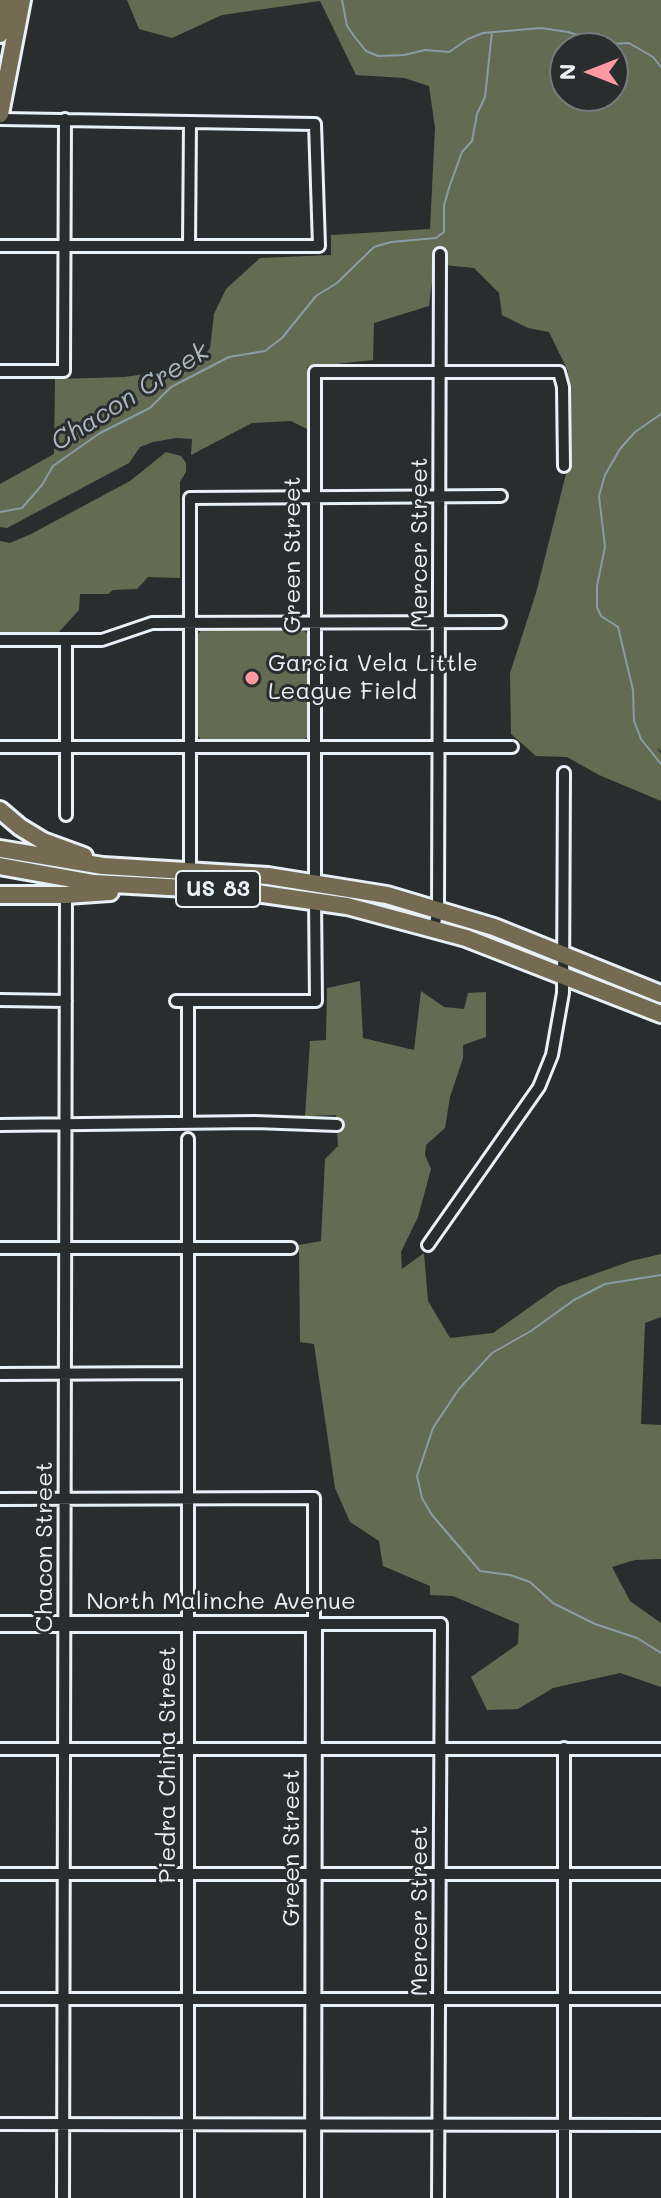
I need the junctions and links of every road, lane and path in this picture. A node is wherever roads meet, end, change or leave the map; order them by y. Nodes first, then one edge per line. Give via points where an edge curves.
1 (7, 0) edge
2 (22, 0) edge
3 (0, 32) edge
4 (0, 77) edge
5 (0, 117) edge
6 (65, 119) junction
7 (190, 123) junction
8 (0, 246) edge
9 (65, 246) junction
10 (189, 246) junction
11 (440, 254) dead end
12 (0, 371) edge
13 (440, 372) junction
14 (564, 466) dead end
15 (501, 496) dead end
16 (315, 497) junction
17 (440, 497) junction
18 (190, 622) junction
19 (315, 622) junction
20 (440, 622) junction
21 (500, 622) dead end
22 (0, 640) edge
23 (66, 641) junction
24 (0, 747) edge
25 (315, 747) junction
26 (512, 747) dead end
27 (67, 748) junction
28 (191, 748) junction
29 (440, 748) junction
30 (564, 773) dead end
31 (0, 810) edge
32 (66, 815) dead end
33 (0, 849) edge
34 (0, 866) edge
35 (103, 866) junction
36 (190, 870) junction
37 (315, 882) junction
38 (169, 887) junction
39 (0, 895) edge
40 (66, 895) junction
41 (315, 899) junction
42 (438, 909) junction
43 (434, 928) junction
44 (564, 954) junction
45 (564, 975) junction
46 (661, 994) edge
47 (0, 1000) edge
48 (66, 1001) junction
49 (661, 1014) edge
50 (188, 1122) junction
51 (0, 1125) edge
52 (337, 1125) dead end
53 (66, 1126) junction
54 (188, 1139) dead end
55 (428, 1245) dead end
56 (0, 1248) edge
57 (66, 1248) junction
58 (187, 1248) junction
59 (291, 1248) dead end
60 (66, 1373) junction
61 (187, 1373) junction
62 (0, 1374) edge
63 (187, 1498) junction
64 (0, 1499) edge
65 (65, 1499) junction
66 (187, 1623) junction
67 (0, 1624) edge
68 (65, 1624) junction
69 (314, 1624) junction
70 (441, 1624) joint
71 (188, 1748) junction
72 (564, 1748) junction
73 (0, 1749) edge
74 (65, 1749) junction
75 (314, 1749) junction
76 (441, 1749) junction
77 (661, 1749) edge
78 (564, 1873) junction
79 (0, 1874) edge
80 (65, 1874) junction
81 (188, 1874) junction
82 (314, 1874) junction
83 (440, 1874) junction
84 (661, 1874) edge
85 (0, 1999) edge
86 (64, 1999) junction
87 (188, 1999) junction
88 (314, 1999) junction
89 (440, 1999) junction
90 (564, 1999) junction
91 (661, 1999) edge
92 (0, 2124) edge
93 (64, 2124) junction
94 (188, 2124) junction
95 (313, 2124) junction
96 (439, 2124) junction
97 (564, 2124) junction
98 (661, 2125) edge
99 (63, 2198) edge
100 (188, 2198) edge
101 (313, 2198) edge
102 (438, 2198) edge
103 (564, 2198) edge

1 - 3 main road
2 - 5 main road
3 - 4 main road via 7,38
5 - 6 street
6 - 7 street
6 - 9 street
7 - 10 street
7 - 10 street via 315,124 319,246
8 - 9 street
9 - 10 street
9 - 12 street via 64,371
11 - 13 street, Mercer Street
13 - 14 street via 559,372
13 - 16 street, Green Street via 315,372
13 - 17 street, Mercer Street
15 - 17 street
16 - 17 street
16 - 18 street via 190,498
16 - 19 street, Green Street
17 - 20 street, Mercer Street
18 - 19 street
18 - 23 street via 152,623 102,640
18 - 28 street
19 - 20 street
19 - 25 street, Green Street
20 - 21 street
20 - 29 street, Mercer Street
22 - 23 street
23 - 27 street
24 - 27 street
25 - 28 street
25 - 29 street
25 - 37 street, Green Street
26 - 29 street
27 - 28 street
27 - 32 street
28 - 36 street
29 - 42 street, Mercer Street
30 - 44 street
31 - 35 main road via 43,841
33 - 35 main road, US 83
34 - 38 main road, US 83 via 94,883
35 - 36 main road, US 83
36 - 37 main road, US 83
37 - 42 main road, US 83
38 - 40 main road
38 - 41 main road, US 83
39 - 40 main road
40 - 48 street, Chacon Street
41 - 43 main road, US 83
41 - 50 street via 316,1001 182,1001
42 - 43 street, Mercer Street
42 - 44 main road, US 83
43 - 45 main road, US 83
44 - 45 street
44 - 46 main road, US 83
45 - 49 main road, US 83
45 - 55 street via 552,1055 539,1087
47 - 48 street
48 - 53 street, Chacon Street
50 - 52 street
50 - 53 street
51 - 53 street
53 - 57 street, Chacon Street
54 - 58 street, Piedra China Street
56 - 57 street
57 - 58 street
57 - 60 street, Chacon Street
58 - 59 street
58 - 61 street, Piedra China Street
60 - 61 street
60 - 62 street
60 - 65 street, Chacon Street
61 - 63 street, Piedra China Street
63 - 65 street
63 - 66 street, Piedra China Street
63 - 69 street, Green Street via 314,1498
64 - 65 street
65 - 68 street, Chacon Street
66 - 68 street, North Malinche Avenue
66 - 69 street, North Malinche Avenue
66 - 71 street, Piedra China Street
67 - 68 street, North Malinche Avenue
68 - 74 street, Chacon Street
69 - 70 street, North Malinche Avenue
69 - 75 street, Green Street
70 - 76 street, Mercer Street
71 - 74 street
71 - 75 street
71 - 81 street, Piedra China Street
72 - 76 street
72 - 77 street
72 - 78 street
73 - 74 street
74 - 80 street, Chacon Street
75 - 76 street
75 - 82 street, Green Street
76 - 83 street, Mercer Street
78 - 83 street
78 - 84 street
78 - 90 street
79 - 80 street
80 - 81 street
80 - 86 street, Chacon Street
81 - 82 street
81 - 87 street, Piedra China Street
82 - 83 street
82 - 88 street, Green Street
83 - 89 street, Mercer Street
85 - 86 street
86 - 87 street
86 - 93 street, Chacon Street
87 - 88 street
87 - 94 street, Piedra China Street
88 - 89 street
88 - 95 street, Green Street
89 - 90 street
89 - 96 street, Mercer Street
90 - 91 street
90 - 97 street
92 - 93 street
93 - 94 street
93 - 99 street, Chacon Street
94 - 95 street
94 - 100 street, Piedra China Street
95 - 96 street
95 - 101 street, Green Street
96 - 97 street
96 - 102 street, Mercer Street
97 - 98 street
97 - 103 street

